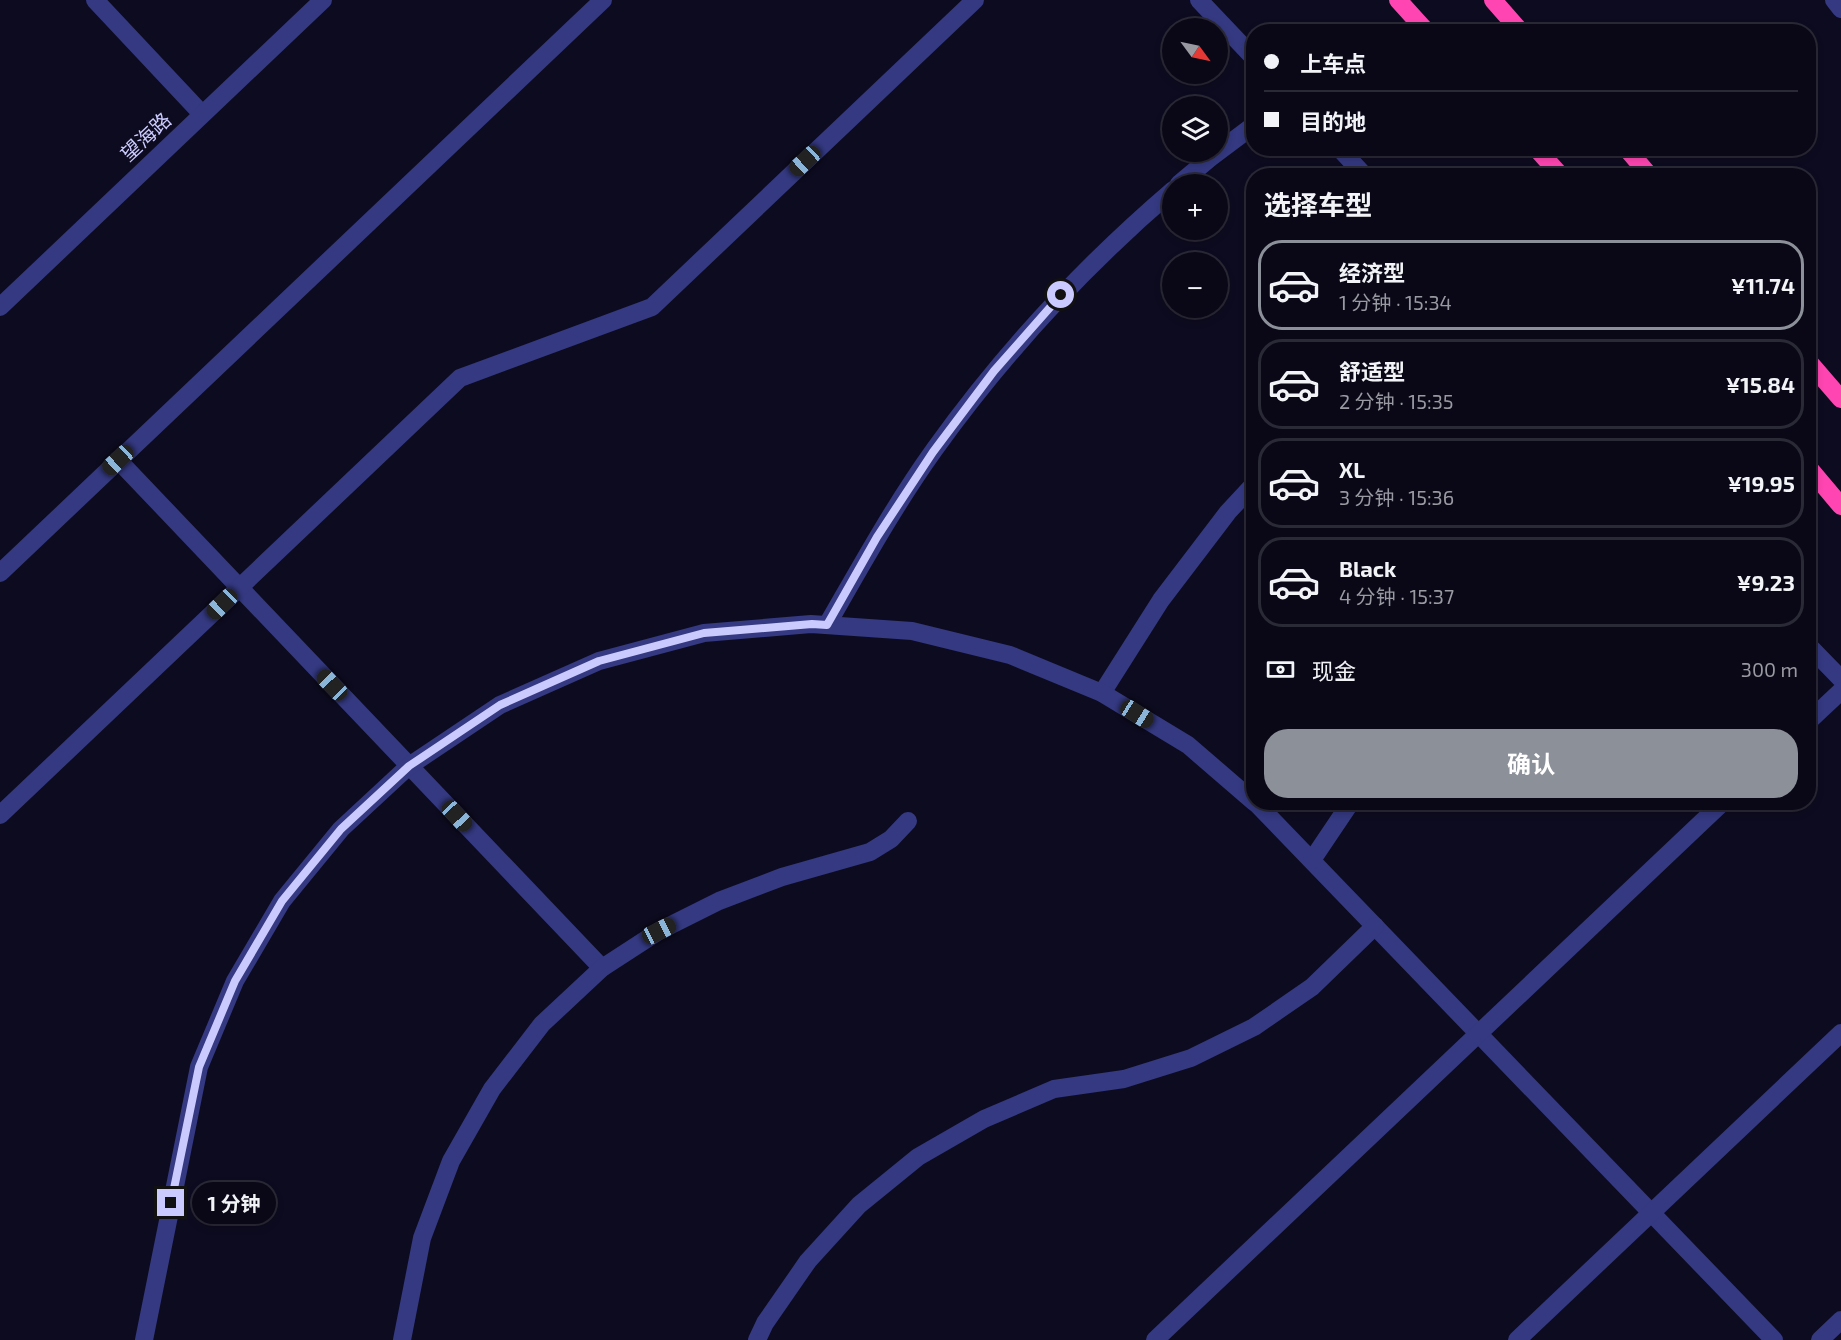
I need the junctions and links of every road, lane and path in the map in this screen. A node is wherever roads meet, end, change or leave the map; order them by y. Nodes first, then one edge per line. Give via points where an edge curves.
1 (95, 0) edge
2 (323, 0) edge
3 (603, 0) edge
4 (975, 0) edge
5 (1199, 0) edge
6 (1398, 0) edge
7 (1493, 0) edge
8 (1834, 0) edge
9 (1841, 9) edge
10 (1420, 24) edge
11 (1514, 24) edge
12 (1246, 50) edge
13 (202, 114) junction
14 (1246, 131) edge
15 (1346, 156) edge
16 (1543, 156) edge
17 (1633, 156) edge
18 (1358, 168) edge
19 (1554, 168) edge
20 (1643, 168) edge
21 (1191, 174) edge
22 (1162, 199) edge
23 (0, 306) edge
24 (1816, 370) edge
25 (1841, 399) edge
26 (118, 460) junction
27 (1816, 476) edge
28 (1246, 493) edge
29 (1841, 506) edge
30 (0, 573) edge
31 (239, 588) junction
32 (827, 625) junction
33 (1816, 653) edge
34 (1841, 679) edge
35 (1841, 691) edge
36 (1102, 693) junction
37 (1816, 714) edge
38 (409, 766) junction
39 (1246, 795) edge
40 (1262, 810) edge
41 (1346, 810) edge
42 (1715, 810) edge
43 (0, 815) edge
44 (908, 821) dead end
45 (1312, 860) junction
46 (1375, 926) junction
47 (602, 968) junction
48 (1841, 1033) edge
49 (1479, 1034) junction
50 (1651, 1213) junction
51 (1841, 1320) edge
52 (144, 1340) edge
53 (402, 1340) edge
54 (757, 1340) edge
55 (1155, 1340) edge
56 (1517, 1340) edge
57 (1774, 1340) edge
58 (1820, 1340) edge

1 - 13 street
2 - 13 street, 望海路
3 - 26 street
4 - 31 street via 652,307 460,378
5 - 12 street
6 - 10 highway
7 - 11 highway
8 - 9 street
13 - 23 street, 望海路
14 - 21 street
15 - 18 street
16 - 19 highway
17 - 20 highway
22 - 32 street via 1061,295 994,371 883,527
24 - 25 highway
26 - 30 street
26 - 31 street
27 - 29 highway
28 - 36 street via 1161,600
31 - 38 street
31 - 43 street
32 - 36 street via 912,631 999,652
32 - 38 street via 704,633 599,661 500,705
33 - 34 street
35 - 37 street
36 - 39 street via 1188,745
38 - 47 street
38 - 52 street via 341,829 282,901 235,981 199,1067
40 - 45 street
41 - 45 street
42 - 49 street
44 - 47 street via 891,839 870,852 782,877 719,901 659,931
45 - 46 street
46 - 49 street
46 - 54 street via 1312,987 1254,1027 1191,1058 1124,1079 1054,1089 984,1119 918,1157 859,1205 808,1261
47 - 53 street via 542,1024 492,1089 452,1161 422,1238
48 - 50 street
49 - 50 street
49 - 55 street
50 - 56 street
50 - 57 street
51 - 58 street

